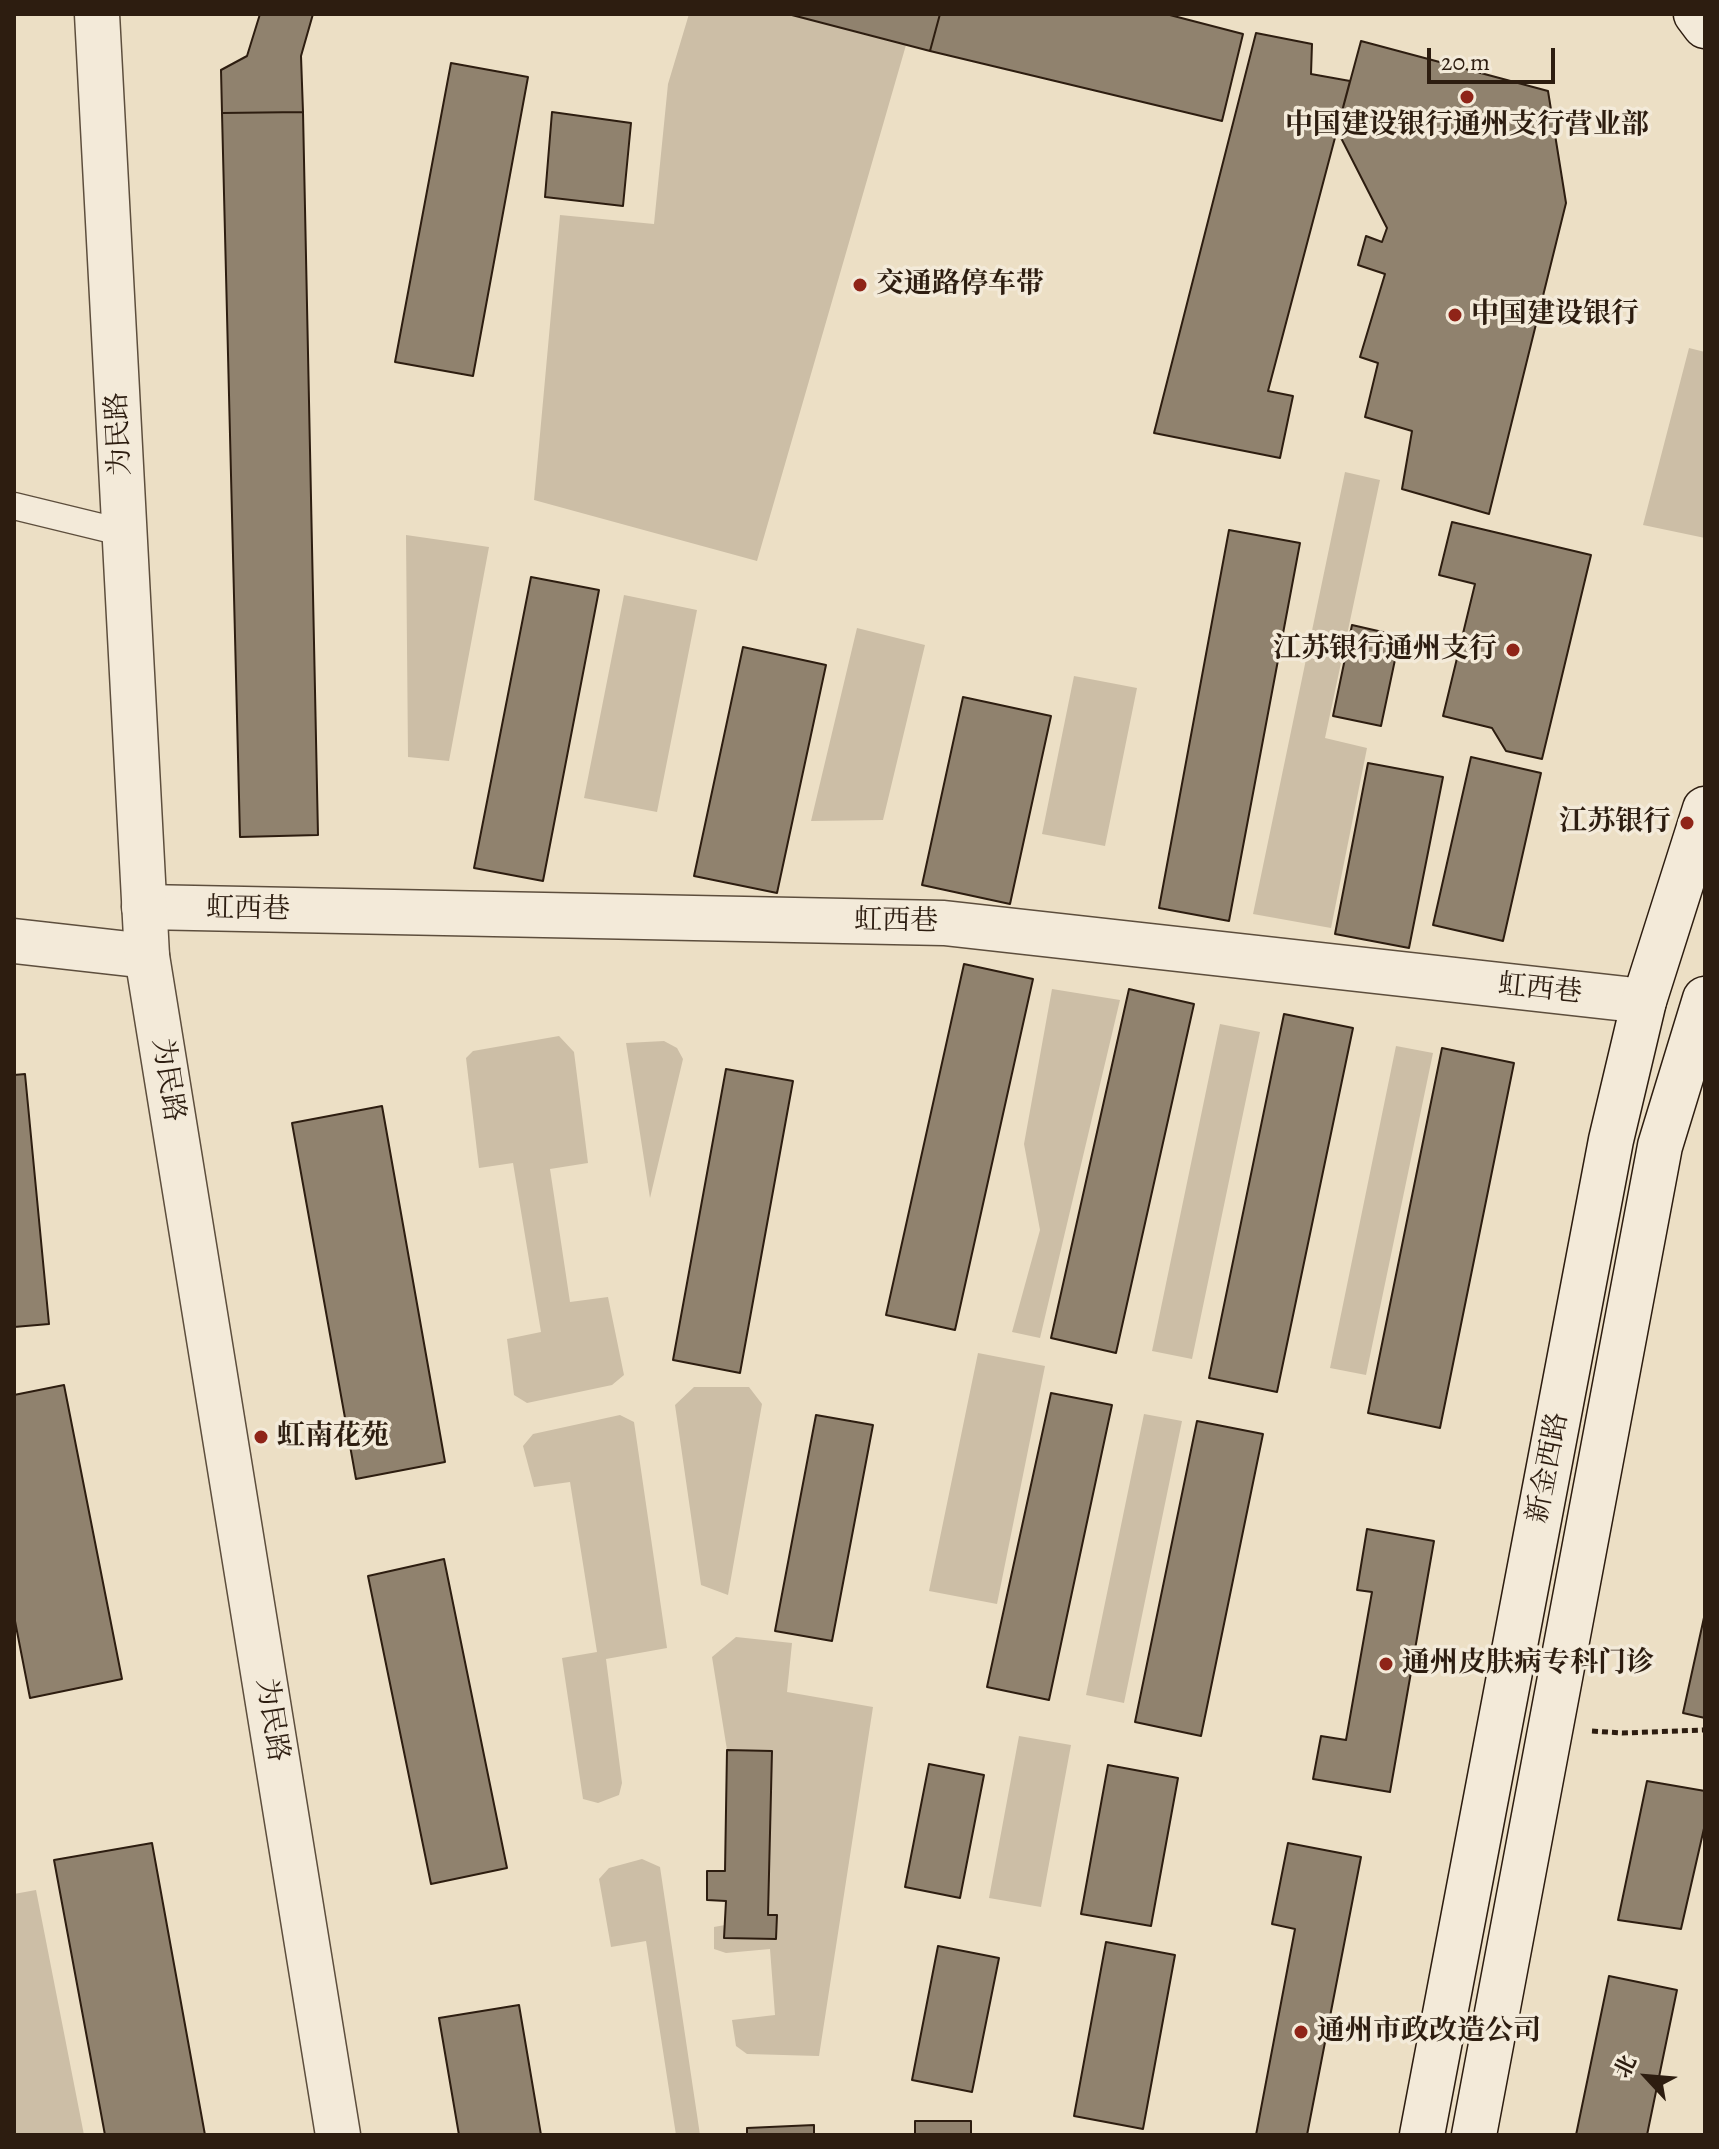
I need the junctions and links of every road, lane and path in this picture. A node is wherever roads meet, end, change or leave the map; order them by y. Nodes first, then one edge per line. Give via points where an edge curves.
1 (97, 14) edge
2 (1696, 14) edge
3 (1705, 26) edge
4 (14, 506) edge
5 (125, 533) junction
6 (1705, 809) edge
7 (144, 907) junction
8 (14, 941) edge
9 (147, 956) junction
10 (1705, 999) edge
11 (1644, 1001) junction
12 (1551, 1727) junction
13 (1705, 1730) edge
14 (338, 2135) edge
15 (1422, 2135) edge
16 (1474, 2135) edge

1 - 5 street, 为民路
2 - 3 street
4 - 5 lane
5 - 7 street, 为民路
6 - 11 street, 新金西路
7 - 9 street, 为民路
7 - 11 street, 虹西巷 via 944,923
8 - 9 street
9 - 14 street, 为民路
10 - 12 street, 新金西路 via 1660,1146
11 - 15 street, 新金西路 via 1611,1140
12 - 13 path via 1622,1733
12 - 16 street, 新金西路

